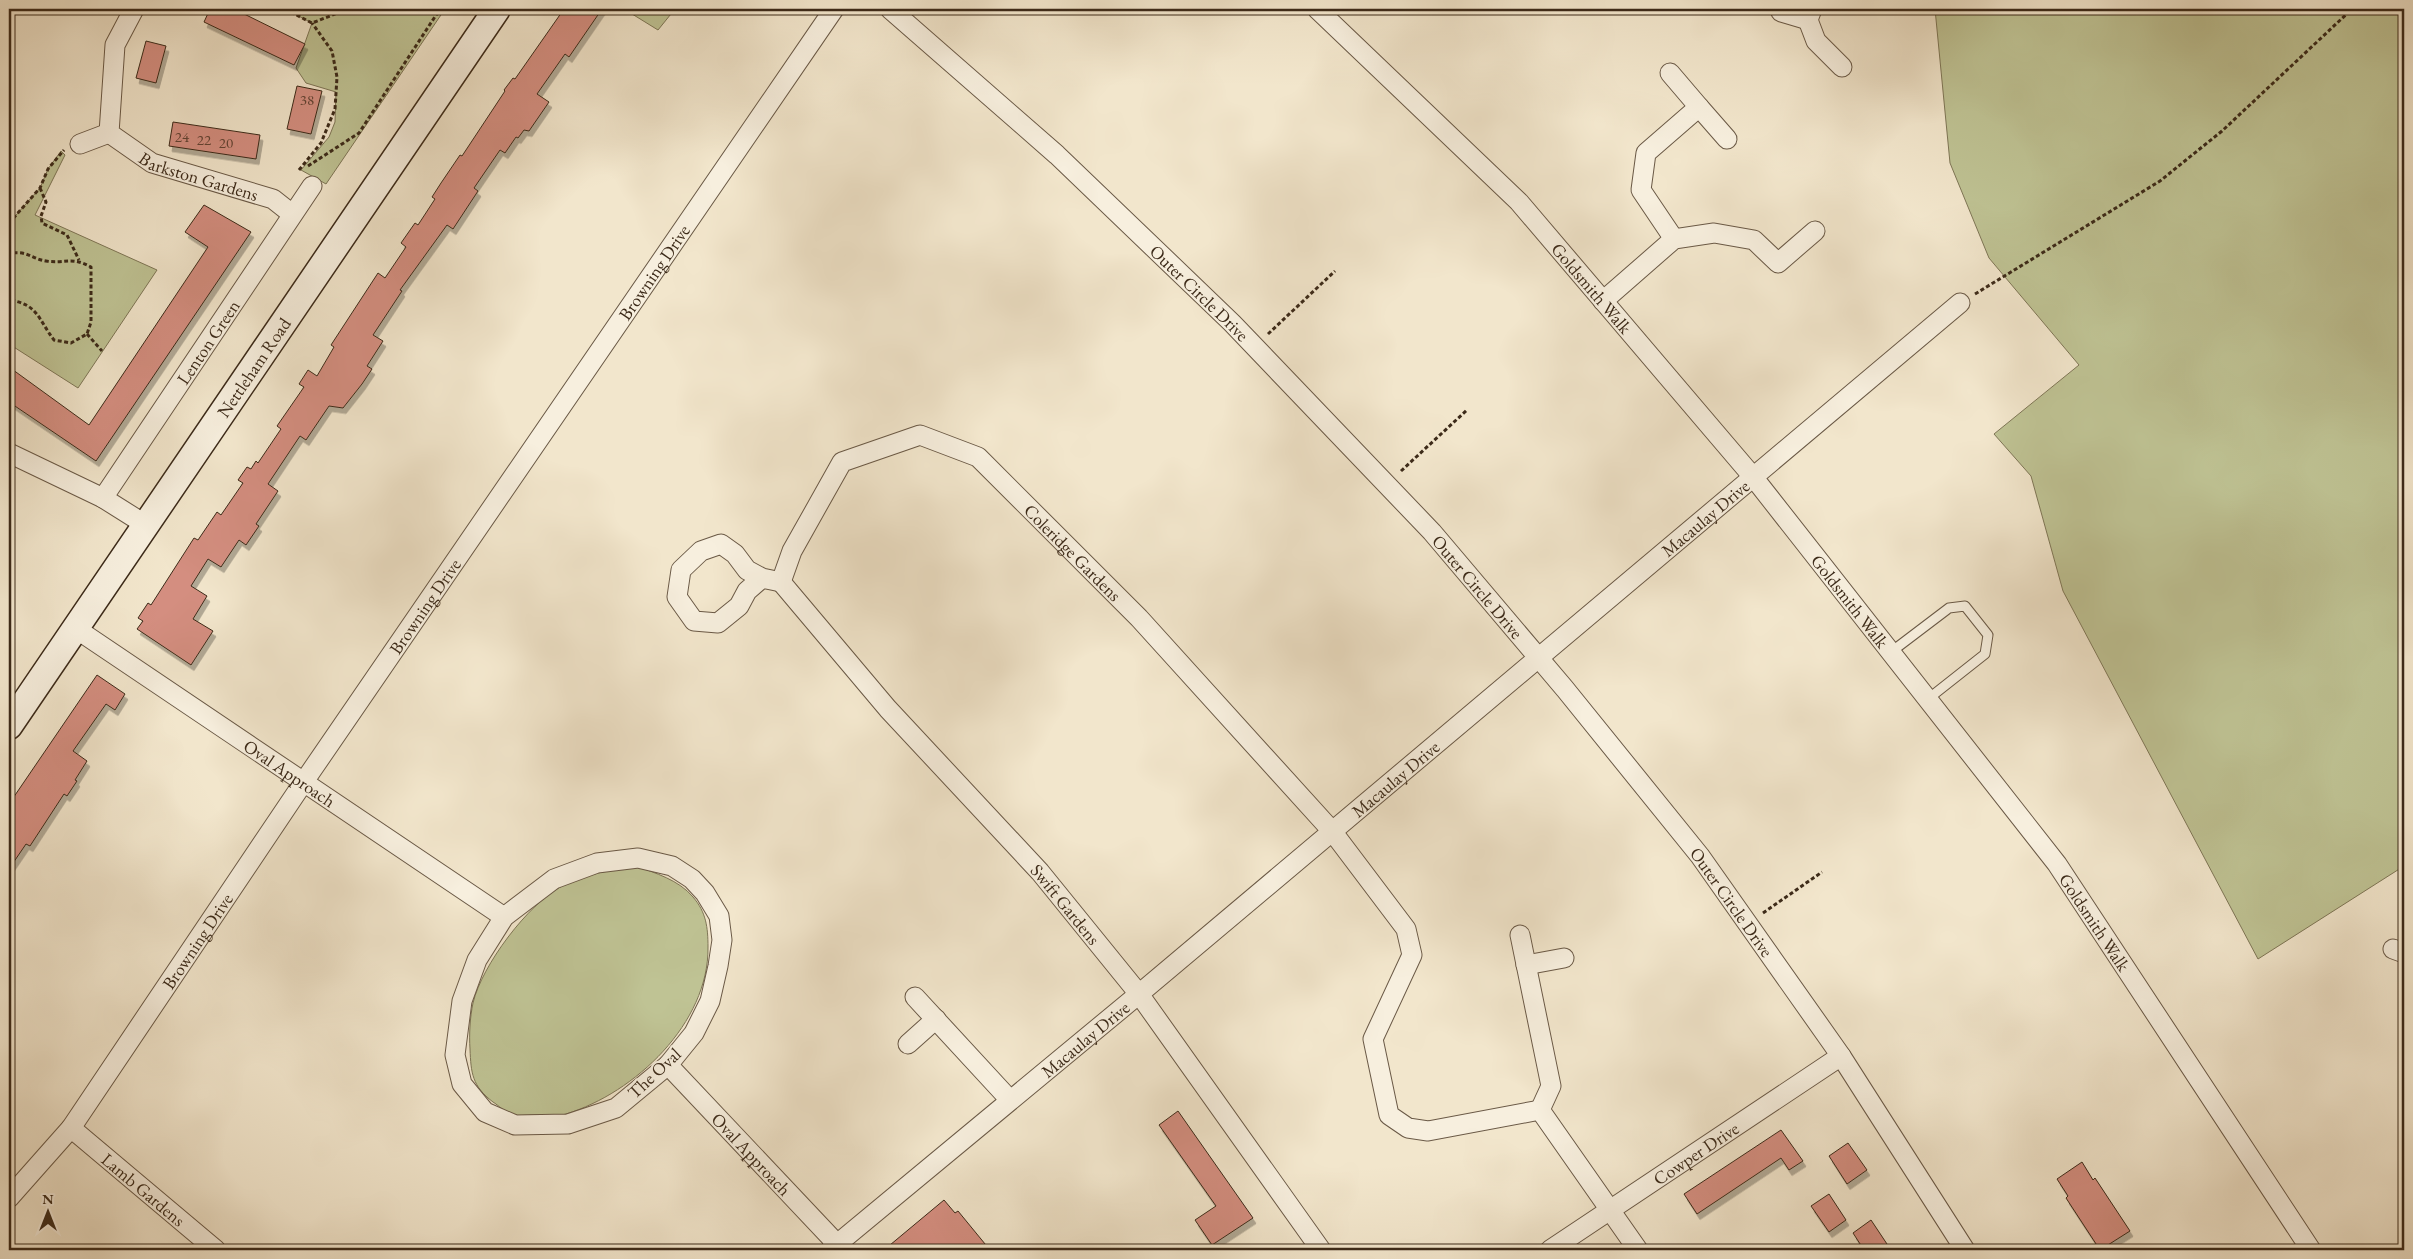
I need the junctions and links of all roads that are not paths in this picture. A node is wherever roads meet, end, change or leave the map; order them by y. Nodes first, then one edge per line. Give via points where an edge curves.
1 (134, 9) edge
2 (496, 9) edge
3 (834, 9) edge
4 (890, 9) edge
5 (1317, 9) edge
6 (1781, 12) dead end
7 (1810, 14) edge
8 (1842, 68) dead end
9 (1670, 73) dead end
10 (1699, 108) junction
11 (108, 133) junction
12 (1727, 140) dead end
13 (80, 144) road end
14 (312, 186) dead end
15 (292, 214) junction
16 (1815, 231) dead end
17 (1674, 239) junction
18 (1602, 302) junction
19 (1960, 303) road end
20 (9, 453) edge
21 (1754, 478) junction
22 (103, 498) junction
23 (146, 525) junction
24 (762, 578) junction
25 (781, 582) junction
26 (75, 628) junction
27 (1891, 652) junction
28 (1538, 656) junction
29 (1928, 699) junction
30 (9, 726) edge
31 (303, 783) junction
32 (1332, 831) junction
33 (504, 917) junction
34 (1520, 935) dead end
35 (1564, 958) dead end
36 (1526, 965) junction
37 (1139, 994) junction
38 (915, 996) dead end
39 (936, 1020) junction
40 (908, 1044) dead end
41 (1841, 1056) junction
42 (668, 1065) junction
43 (1010, 1100) junction
44 (1540, 1110) junction
45 (71, 1128) junction
46 (9, 1198) edge
47 (1611, 1210) junction
48 (833, 1247) edge
49 (216, 1250) edge
50 (1321, 1250) edge
51 (1550, 1250) edge
52 (1638, 1250) edge
53 (1965, 1250) edge
54 (2312, 1250) edge

1 - 11 street via 115,45
2 - 23 main road, Nettleham Road
3 - 31 street, Browning Drive
4 - 28 street, Outer Circle Drive via 1057,156 1255,347 1432,532
5 - 18 street, Goldsmith Walk via 1519,202
6 - 7 street
7 - 8 street via 1816,41
9 - 10 street
10 - 12 street
10 - 17 street via 1646,153 1641,190
11 - 13 street
11 - 15 street, Barkston Gardens via 152,164 273,199
14 - 15 street, Lenton Green
15 - 22 street, Lenton Green
16 - 17 street via 1778,263 1754,240 1714,233
17 - 18 street
18 - 21 street, Goldsmith Walk
19 - 21 street, Macaulay Drive
20 - 22 street
21 - 27 street, Goldsmith Walk
21 - 28 street, Macaulay Drive
22 - 23 street
23 - 26 main road, Nettleham Road
24 - 24 street via 747,591 739,606 718,623 694,621 678,597 681,570 701,552 721,544 735,554 747,570
24 - 25 street
25 - 32 street, Coleridge Gardens via 792,552 842,462 920,435 978,457 1139,618
25 - 37 street, Swift Gardens via 888,709 1040,872
26 - 30 main road, Nettleham Road
26 - 31 street, Oval Approach
27 - 29 street, Goldsmith Walk
27 - 29 lane via 1948,608 1965,606 1988,635 1985,654
28 - 32 street, Macaulay Drive
28 - 41 street, Outer Circle Drive via 1700,856
29 - 54 street, Goldsmith Walk via 2057,864
31 - 33 street, Oval Approach
31 - 45 street, Browning Drive
32 - 37 street, Macaulay Drive
32 - 44 street, Coleridge Gardens via 1406,929 1412,956 1373,1039 1389,1115 1408,1128 1428,1131
33 - 42 street, The Oval via 554,879 596,863 638,858 672,866 692,879 705,893 718,916 722,940 710,1001 694,1033
33 - 42 street, The Oval via 477,960 462,1001 455,1055 462,1084 485,1112 515,1125 568,1124 616,1108
34 - 36 street
35 - 36 street
36 - 44 street via 1551,1086
37 - 43 street, Macaulay Drive
37 - 50 street, Swift Gardens
38 - 39 street
39 - 40 street
39 - 43 street
41 - 47 street, Cowper Drive
41 - 53 street, Outer Circle Drive
42 - 48 street, Oval Approach
43 - 48 street, Macaulay Drive
44 - 47 street
45 - 46 street, Browning Drive
45 - 49 street, Lamb Gardens
47 - 51 street, Cowper Drive
47 - 52 street

